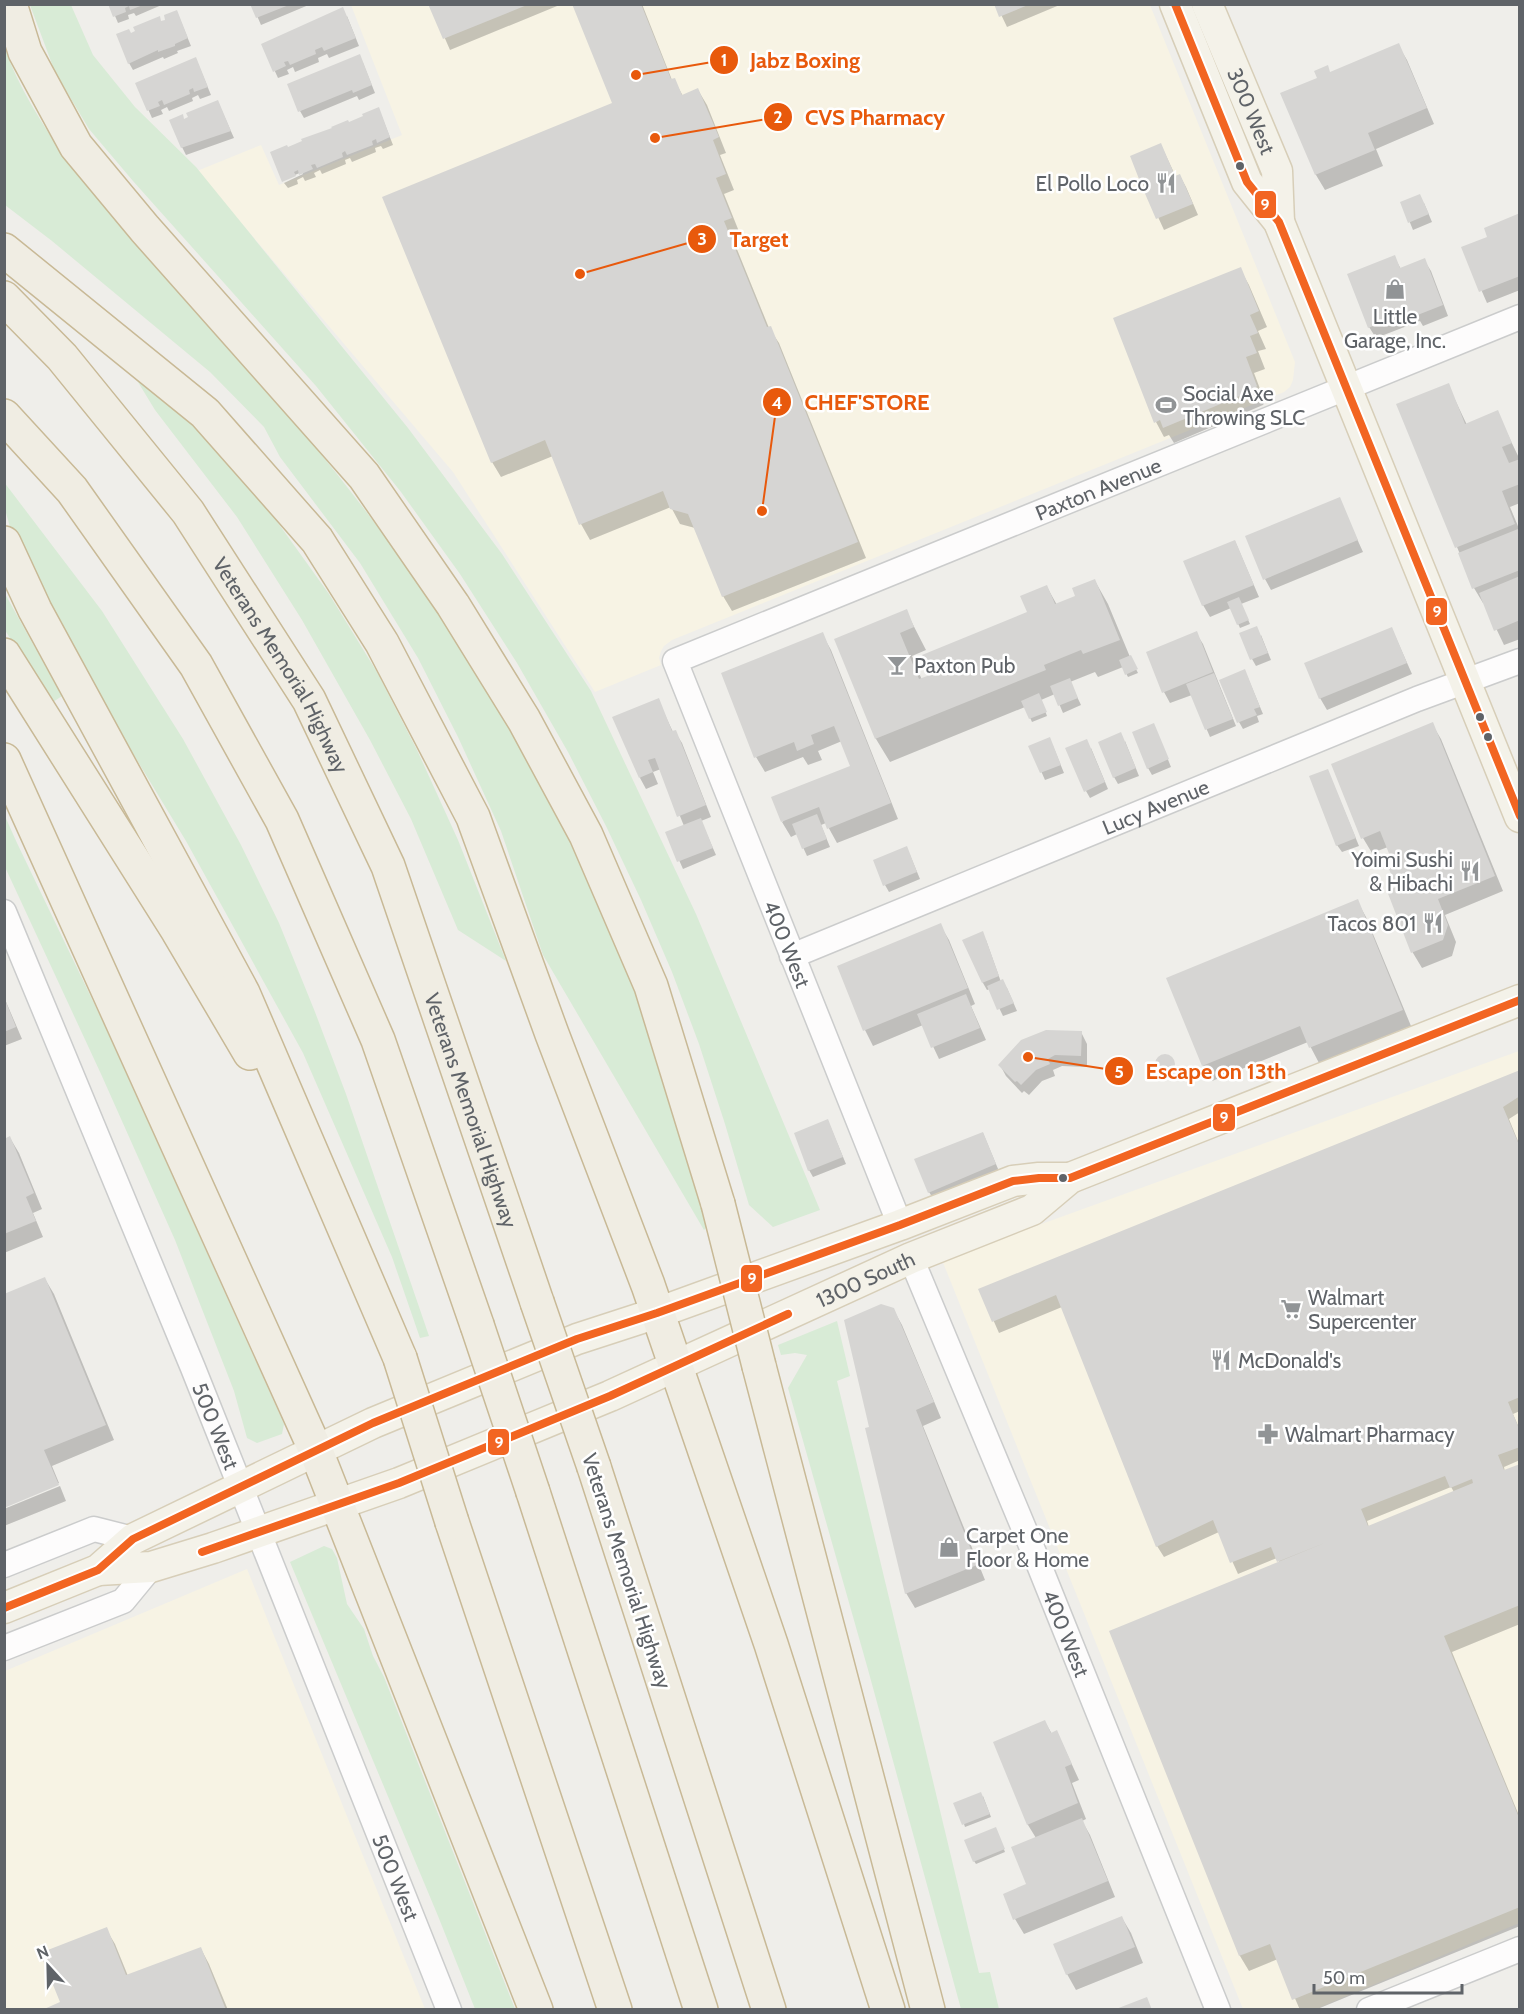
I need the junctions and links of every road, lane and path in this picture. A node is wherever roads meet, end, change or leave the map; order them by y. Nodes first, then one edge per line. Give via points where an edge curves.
1 (10, 4) edge
2 (1175, 4) edge
3 (1191, 4) edge
4 (1207, 4) edge
5 (1194, 54) junction
6 (1279, 222) junction
7 (10, 254) edge
8 (4, 298) edge
9 (1520, 317) edge
10 (1346, 388) junction
11 (4, 416) edge
12 (4, 543) edge
13 (4, 655) edge
14 (1520, 661) edge
15 (675, 662) joint
16 (1464, 681) junction
17 (4, 760) edge
18 (1520, 817) edge
19 (4, 912) edge
20 (792, 956) junction
21 (1520, 1000) edge
22 (1040, 1178) junction
23 (1070, 1178) junction
24 (333, 1200) junction
25 (900, 1225) junction
26 (911, 1258) junction
27 (657, 1313) junction
28 (675, 1366) junction
29 (315, 1451) junction
30 (240, 1488) junction
31 (337, 1505) junction
32 (259, 1533) junction
33 (133, 1539) junction
34 (4, 1565) edge
35 (152, 1567) junction
36 (98, 1570) junction
37 (4, 1608) edge
38 (4, 1648) edge
39 (747, 1943) junction
40 (1520, 1949) edge
41 (449, 2010) edge
42 (536, 2010) edge
43 (615, 2010) edge
44 (701, 2010) edge
45 (770, 2010) edge
46 (774, 2010) edge
47 (888, 2010) edge
48 (928, 2010) edge
49 (1218, 2010) edge
50 (1369, 2010) edge

1 - 48 highway, bridge via 25,52 76,146 364,476 453,605 524,720 586,835 651,986 718,1204
2 - 5 main road
3 - 5 main road
4 - 6 main road, 300 West via 1277,171
5 - 6 main road via 1215,75 1229,97
6 - 10 main road, 300 West
7 - 27 highway via 205,413 317,540 382,643 473,817
8 - 39 highway, Veterans Memorial Highway, bridge via 62,357 188,512 309,700 388,866 594,1467
9 - 10 street, Paxton Avenue
10 - 15 street, Paxton Avenue
10 - 16 main road, 300 West
11 - 44 highway, bridge via 72,490 196,665 282,820 378,1040 477,1324
12 - 24 highway via 35,609 243,993
13 - 24 highway via 178,930 256,1063 294,1141
14 - 16 street, Lucy Avenue
15 - 20 street, 400 West
16 - 18 main road, 300 West
16 - 20 street, Lucy Avenue
17 - 29 highway
19 - 30 street, 500 West
20 - 25 street, 400 West
21 - 23 main road, 1300 South
22 - 23 main road, 1300 South
22 - 25 main road, 1300 South via 1013,1181
22 - 26 main road via 1027,1196 945,1229
23 - 26 main road, 1300 South via 1032,1210
24 - 43 highway, bridge via 400,1358
25 - 27 main road, 1300 South
26 - 28 main road, 1300 South
26 - 49 street, 400 West
27 - 28 highway
27 - 29 main road, 1300 South via 577,1339 373,1422
28 - 31 main road, 1300 South via 599,1401
28 - 47 highway via 771,1644
29 - 30 main road, 1300 South
29 - 31 highway
30 - 32 street, 500 West
30 - 33 main road, 1300 South
31 - 32 main road, 1300 South
31 - 42 highway
32 - 35 main road, 1300 South
32 - 41 street, 500 West
33 - 34 street via 94,1529
33 - 36 main road, 1300 South
35 - 36 main road, 1300 South
35 - 38 street via 123,1601
36 - 37 main road, 1300 South
39 - 45 highway, Veterans Memorial Highway
39 - 46 highway
40 - 50 street

